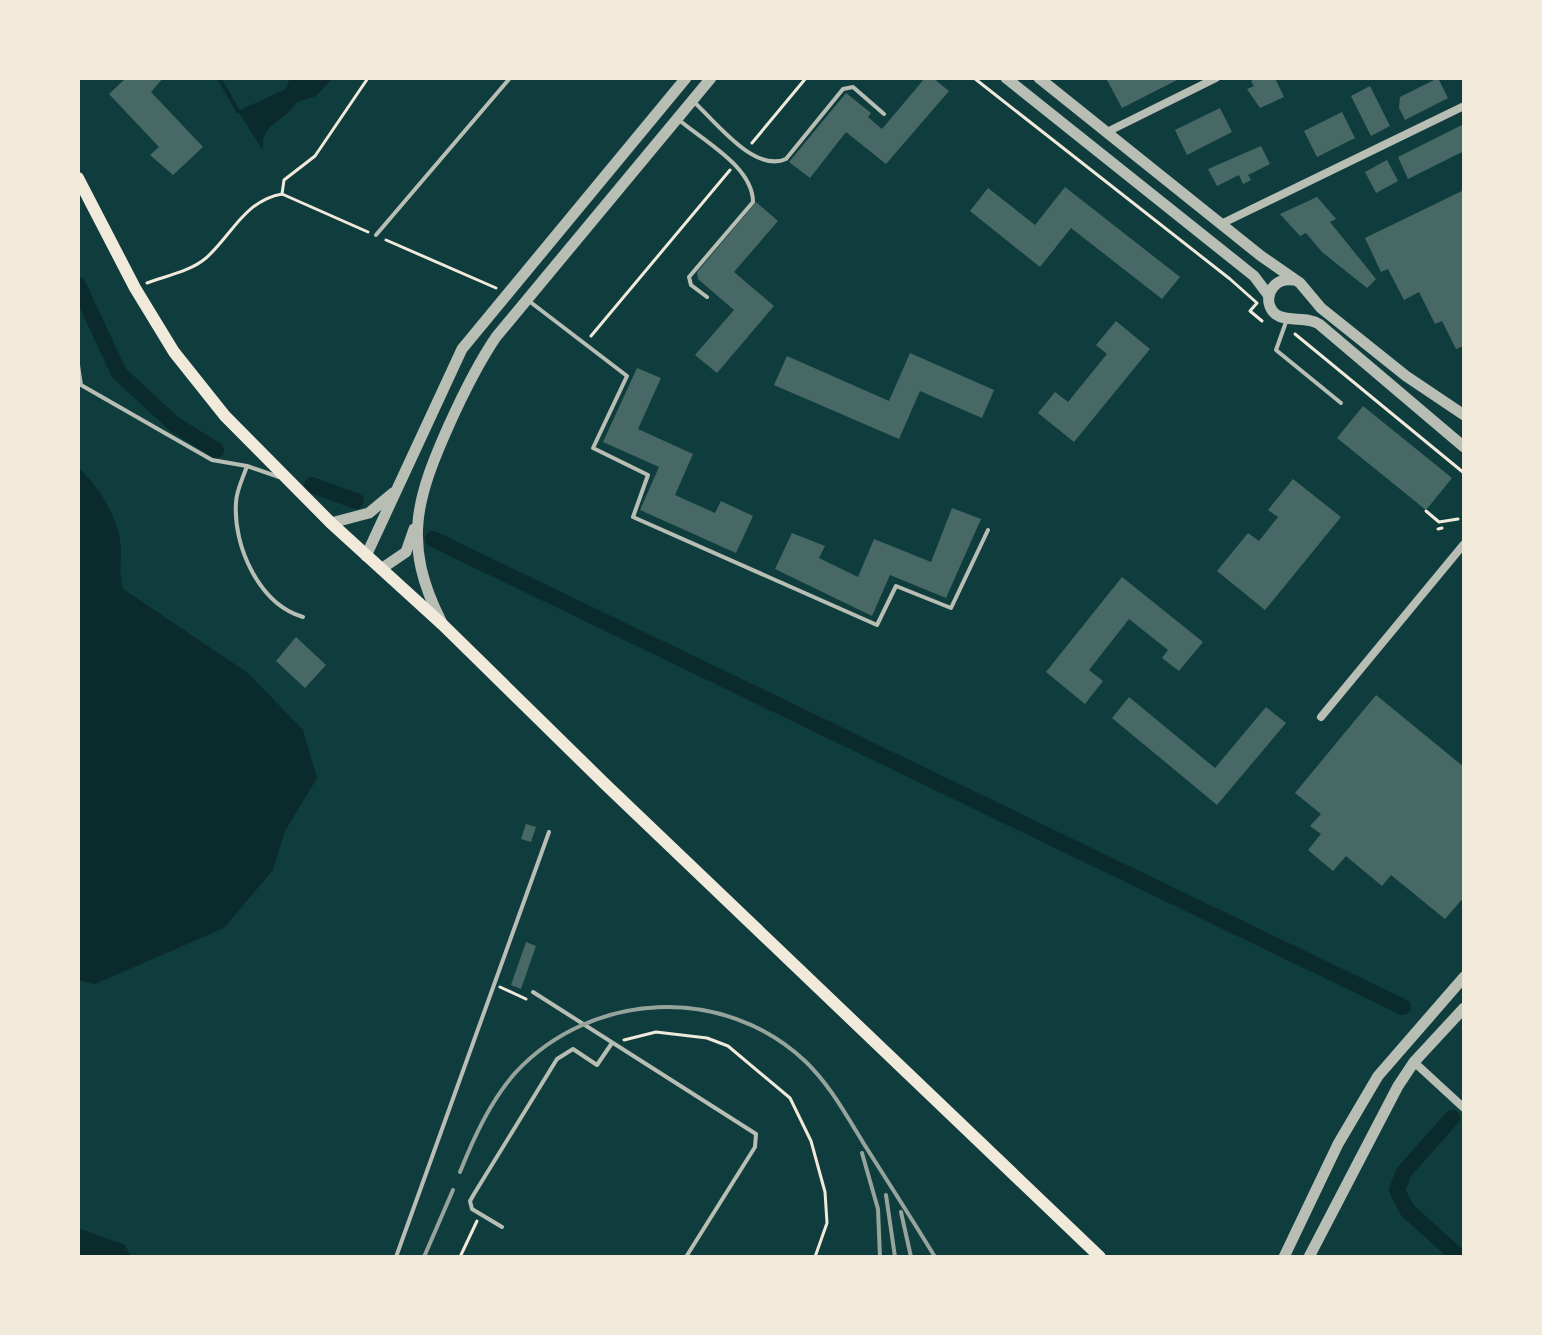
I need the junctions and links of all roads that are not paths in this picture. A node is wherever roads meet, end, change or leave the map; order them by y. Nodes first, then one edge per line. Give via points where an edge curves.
1 (510, 78) edge
2 (686, 78) edge
3 (711, 78) edge
4 (1006, 78) edge
5 (1039, 78) edge
6 (1216, 78) edge
7 (692, 101) junction
8 (1464, 106) edge
9 (884, 114) dead end
10 (677, 119) junction
11 (1107, 132) junction
12 (78, 178) edge
13 (1223, 223) junction
14 (376, 235) road end
15 (1294, 280) junction
16 (1307, 293) junction
17 (1269, 296) junction
18 (707, 297) dead end
19 (528, 300) junction
20 (1290, 319) junction
21 (78, 365) edge
22 (1341, 403) dead end
23 (1464, 415) edge
24 (1464, 447) edge
25 (247, 466) junction
26 (288, 481) junction
27 (396, 490) junction
28 (417, 521) junction
29 (331, 523) junction
30 (988, 530) dead end
31 (1464, 544) edge
32 (366, 556) junction
33 (381, 569) junction
34 (303, 617) dead end
35 (443, 625) junction
36 (1321, 717) dead end
37 (549, 832) dead end
38 (1464, 977) edge
39 (533, 992) road end
40 (1461, 1011) edge
41 (612, 1043) junction
42 (1414, 1062) junction
43 (1464, 1108) edge
44 (502, 1227) dead end
45 (396, 1257) edge
46 (686, 1257) edge
47 (1100, 1257) edge
48 (1284, 1257) edge
49 (1309, 1257) edge

1 - 14 lane
2 - 27 street via 462,349
3 - 7 street
4 - 17 street via 1254,276
5 - 11 street
6 - 11 street
7 - 9 lane via 755,157 776,163 786,159 843,89 853,87
7 - 10 street
8 - 13 street
10 - 18 lane via 744,175 753,192 753,202 689,277
10 - 19 street
11 - 13 street
12 - 26 main road via 174,352 225,416
13 - 15 street
15 - 16 street
15 - 17 street via 1281,281
16 - 20 street via 1307,306
16 - 23 street via 1406,376
17 - 20 street via 1275,314
19 - 28 street via 496,337 469,381 423,484
19 - 30 lane via 627,376 593,448 648,475 633,517 877,625 896,586 951,608
20 - 22 lane via 1276,350
20 - 24 street via 1308,318 1319,324
21 - 25 lane via 81,385 212,460
25 - 26 lane
25 - 34 lane via 236,510 249,565 269,595
26 - 29 main road
27 - 29 street via 369,513
27 - 32 street
28 - 33 street via 406,552
28 - 35 street via 419,566
29 - 32 main road
31 - 36 street
32 - 33 main road
33 - 35 main road
35 - 47 main road
37 - 45 lane
38 - 48 street via 1370,1089
39 - 41 lane
40 - 42 street
41 - 44 lane via 597,1065 573,1049 557,1059 470,1201 472,1209
41 - 46 lane via 757,1137
42 - 43 street
42 - 49 street

